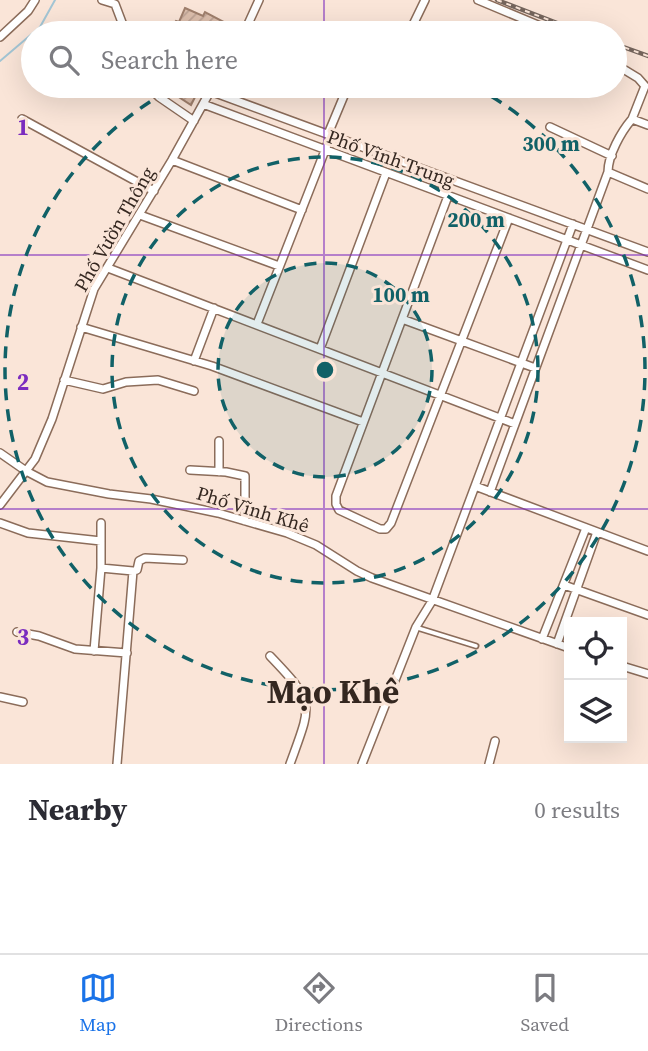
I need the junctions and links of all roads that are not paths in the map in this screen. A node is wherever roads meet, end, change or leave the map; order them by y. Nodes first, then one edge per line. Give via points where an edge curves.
1 (35, 0) edge
2 (102, 0) edge
3 (259, 0) edge
4 (425, 0) edge
5 (478, 0) edge
6 (114, 2) edge
7 (121, 21) edge
8 (249, 21) edge
9 (415, 21) edge
10 (528, 21) edge
11 (0, 37) edge
12 (627, 71) edge
13 (160, 98) edge
14 (206, 98) edge
15 (236, 98) edge
16 (343, 98) edge
17 (203, 104) junction
18 (22, 119) dead end
19 (632, 119) junction
20 (194, 121) junction
21 (648, 125) edge
22 (550, 127) dead end
23 (329, 135) junction
24 (325, 150) junction
25 (612, 156) junction
26 (172, 160) junction
27 (608, 172) junction
28 (386, 173) junction
29 (648, 189) edge
30 (154, 191) junction
31 (448, 196) junction
32 (302, 210) junction
33 (140, 215) junction
34 (509, 218) junction
35 (573, 224) junction
36 (587, 230) junction
37 (567, 240) junction
38 (580, 244) junction
39 (648, 252) edge
40 (279, 266) junction
41 (108, 268) junction
42 (648, 270) edge
43 (214, 308) junction
44 (402, 319) junction
45 (257, 324) junction
46 (81, 327) junction
47 (462, 340) junction
48 (320, 349) junction
49 (194, 361) junction
50 (521, 362) junction
51 (535, 368) junction
52 (382, 373) junction
53 (64, 380) junction
54 (194, 391) dead end
55 (441, 396) junction
56 (500, 419) junction
57 (363, 422) junction
58 (514, 424) junction
59 (219, 441) dead end
60 (0, 453) edge
61 (190, 470) dead end
62 (26, 471) junction
63 (219, 471) junction
64 (475, 486) junction
65 (490, 492) junction
66 (0, 505) edge
67 (245, 521) junction
68 (0, 523) edge
69 (101, 523) dead end
70 (586, 528) junction
71 (597, 532) junction
72 (100, 541) junction
73 (648, 551) edge
74 (183, 560) dead end
75 (101, 568) junction
76 (133, 571) junction
77 (564, 584) junction
78 (577, 589) junction
79 (432, 601) junction
80 (648, 615) edge
81 (416, 627) junction
82 (16, 632) dead end
83 (542, 639) junction
84 (557, 644) junction
85 (476, 646) dead end
86 (564, 646) edge
87 (94, 651) junction
88 (127, 653) junction
89 (270, 656) dead end
90 (627, 668) edge
91 (648, 674) edge
92 (0, 697) edge
93 (23, 702) dead end
94 (495, 741) dead end
95 (117, 764) edge
96 (289, 764) edge
97 (362, 764) edge
98 (489, 764) edge

1 - 11 street
2 - 6 street
3 - 8 street
4 - 9 street
5 - 10 street
6 - 7 street
12 - 19 street via 645,86
13 - 20 street
14 - 17 street, Phố Vườn Thông
15 - 23 street, Phố Vĩnh Trung
16 - 23 street
17 - 20 street, Phố Vườn Thông
17 - 24 street, Phố Vĩnh Trung
18 - 30 street
19 - 21 street
19 - 25 street
20 - 26 street, Phố Vườn Thông
22 - 25 street
23 - 24 street
23 - 35 street, Phố Vĩnh Trung
24 - 28 street, Phố Vĩnh Trung
24 - 32 street
25 - 27 street
26 - 30 street, Phố Vườn Thông
26 - 32 street
27 - 29 street
27 - 36 street
28 - 31 street, Phố Vĩnh Trung
28 - 48 street
30 - 33 street, Phố Vườn Thông
31 - 34 street, Phố Vĩnh Trung
31 - 44 street
32 - 40 street
33 - 40 street
33 - 41 street, Phố Vườn Thông
34 - 37 street, Phố Vĩnh Trung
34 - 47 street
35 - 36 street, Phố Vĩnh Trung
35 - 37 street
36 - 38 street
36 - 39 street, Phố Vĩnh Trung
37 - 38 street, Phố Vĩnh Trung
37 - 50 street
38 - 42 street, Phố Vĩnh Trung
38 - 51 street
40 - 45 street
41 - 43 street
41 - 46 street, Phố Vườn Thông via 94,289
43 - 45 street
43 - 49 street
44 - 47 street
44 - 52 street
45 - 48 street
46 - 49 street
46 - 53 street, Phố Vườn Thông
47 - 50 street
47 - 55 street
48 - 52 street
49 - 57 street
50 - 51 street
50 - 56 street
51 - 58 street
52 - 55 street
52 - 57 street
53 - 54 street via 103,389 158,380
53 - 62 street, Phố Vườn Thông via 52,419
55 - 56 street
55 - 57 street via 386,529 346,515 335,504
56 - 58 street
56 - 64 street
58 - 65 street
59 - 63 street
60 - 62 street, Phố Vĩnh Khê
61 - 63 street
62 - 66 street, Phố Vườn Thông
62 - 67 street, Phố Vĩnh Khê via 47,482 194,507
63 - 67 street via 245,476
64 - 65 street
64 - 79 street
65 - 70 street
67 - 79 street, Phố Vĩnh Khê via 316,545 357,571
68 - 72 street via 28,533
69 - 72 street
70 - 71 street
70 - 77 street
71 - 73 street
71 - 78 street
72 - 75 street
74 - 76 street via 145,558
75 - 76 street
75 - 87 street
76 - 88 street
77 - 78 street
77 - 83 street
78 - 80 street
78 - 84 street
79 - 81 street
79 - 83 street, Phố Vĩnh Khê
81 - 85 lane
81 - 97 street
82 - 87 street
83 - 84 street, Phố Vĩnh Khê
84 - 86 street, Phố Vĩnh Khê
87 - 88 street
88 - 95 street
89 - 96 street via 298,685 307,706
90 - 91 street
92 - 93 street
94 - 98 street

